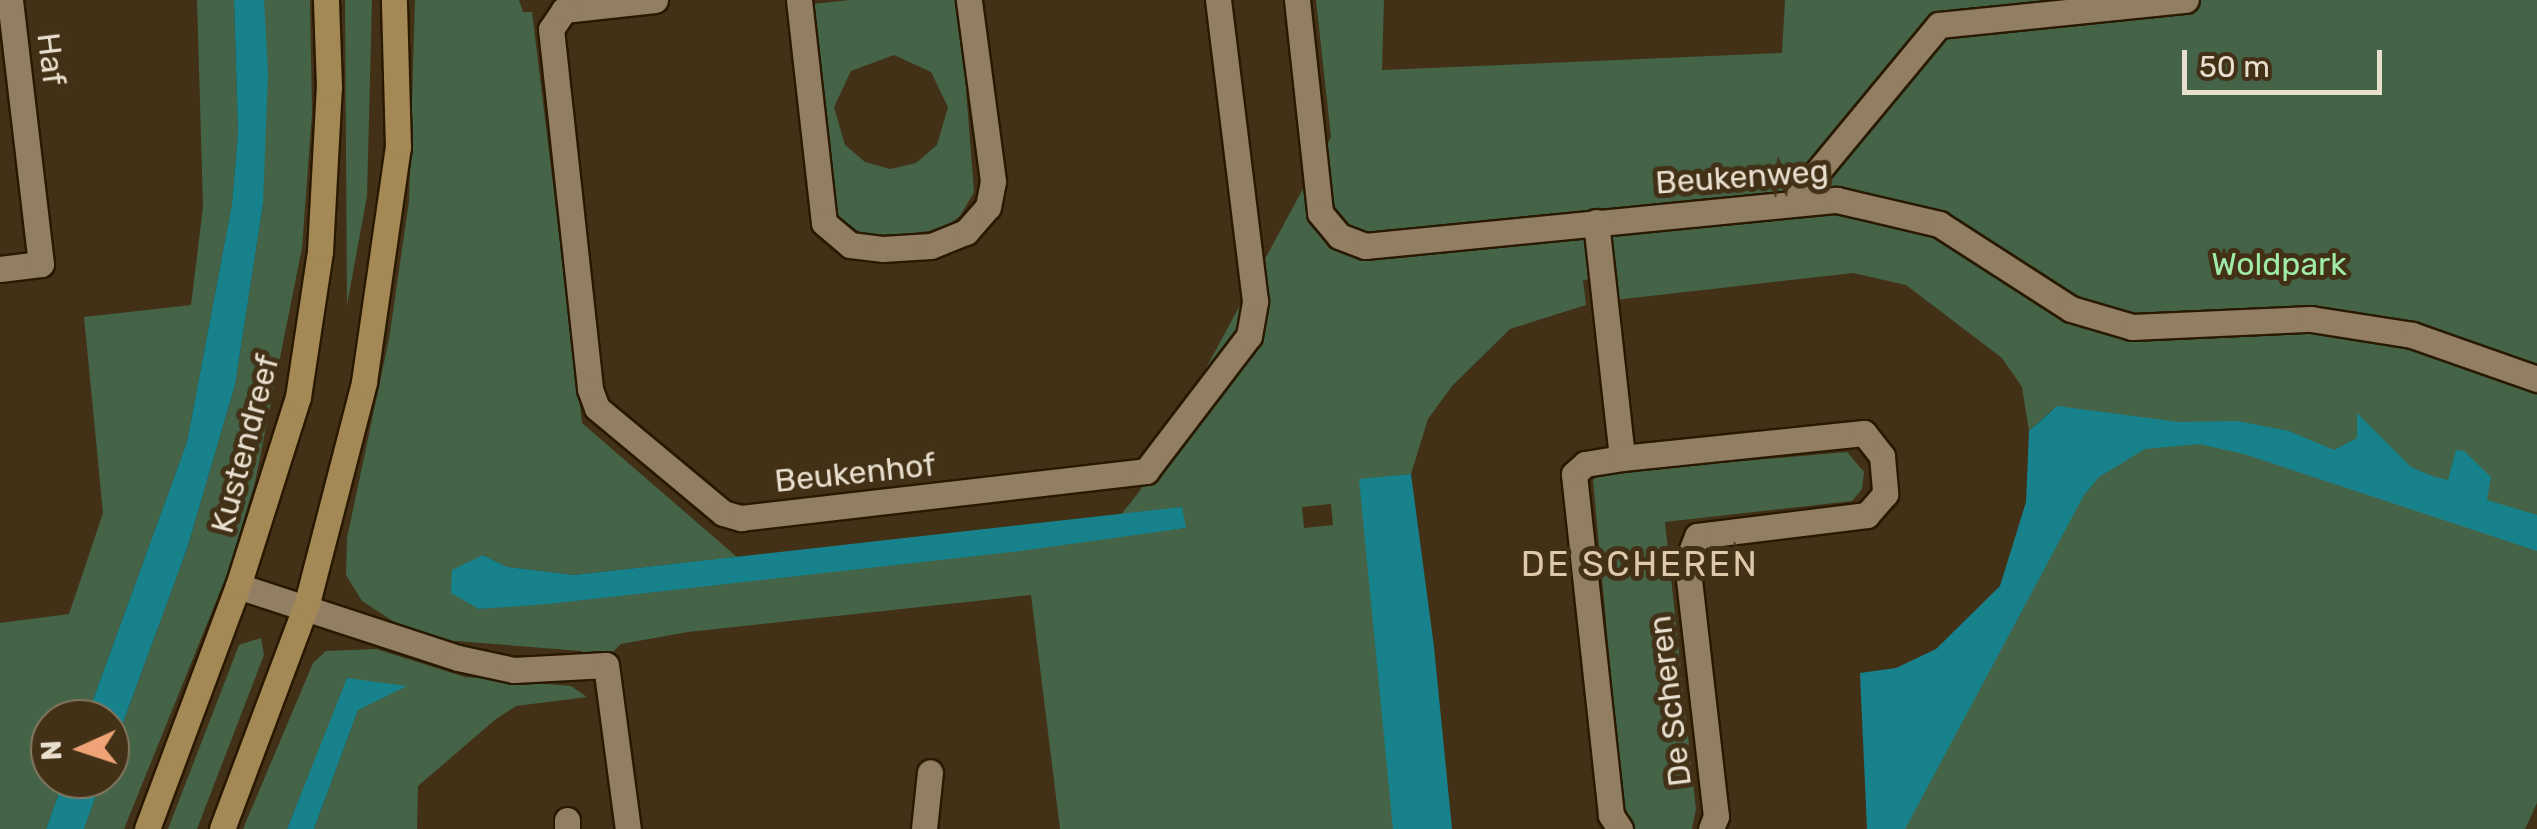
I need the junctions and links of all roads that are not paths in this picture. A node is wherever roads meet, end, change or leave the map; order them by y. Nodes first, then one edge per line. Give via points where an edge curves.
1 (10, 0) edge
2 (326, 0) edge
3 (394, 0) edge
4 (656, 0) edge
5 (798, 0) edge
6 (969, 0) edge
7 (1218, 0) edge
8 (1297, 0) edge
9 (2186, 0) edge
10 (1794, 200) junction
11 (1596, 222) junction
12 (0, 269) edge
13 (2537, 379) edge
14 (1622, 458) junction
15 (238, 586) junction
16 (306, 603) junction
17 (930, 772) dead end
18 (147, 829) edge
19 (222, 829) edge
20 (628, 829) edge
21 (923, 829) edge
22 (1620, 829) edge
23 (1711, 829) edge

1 - 12 street, Haf via 40,264
2 - 15 main road, Kustendreef via 329,87 320,250 298,397
3 - 16 main road via 398,147 385,256 364,382
4 - 7 street, Beukenhof via 564,10 551,29 590,389 598,408 724,513 741,518 1146,471 1249,336 1255,301
5 - 6 street via 824,223 850,245 882,249 931,246 966,232 988,207 993,181
8 - 11 street, Beukenweg via 1320,213 1339,236 1366,246
9 - 10 street via 1939,25
10 - 11 street, Beukenweg
10 - 13 street, Beukenweg via 1837,200 1939,224 2070,309 2132,327 2311,319 2412,336
11 - 14 street
14 - 22 street, De Scheren via 1585,464 1574,474 1612,814
14 - 23 street, De Scheren via 1864,433 1882,456 1886,494 1868,515 1697,536 1687,562 1716,816
15 - 16 street
15 - 18 main road, Kustendreef
16 - 19 main road
16 - 20 street via 458,658 514,670 606,666
17 - 21 street

